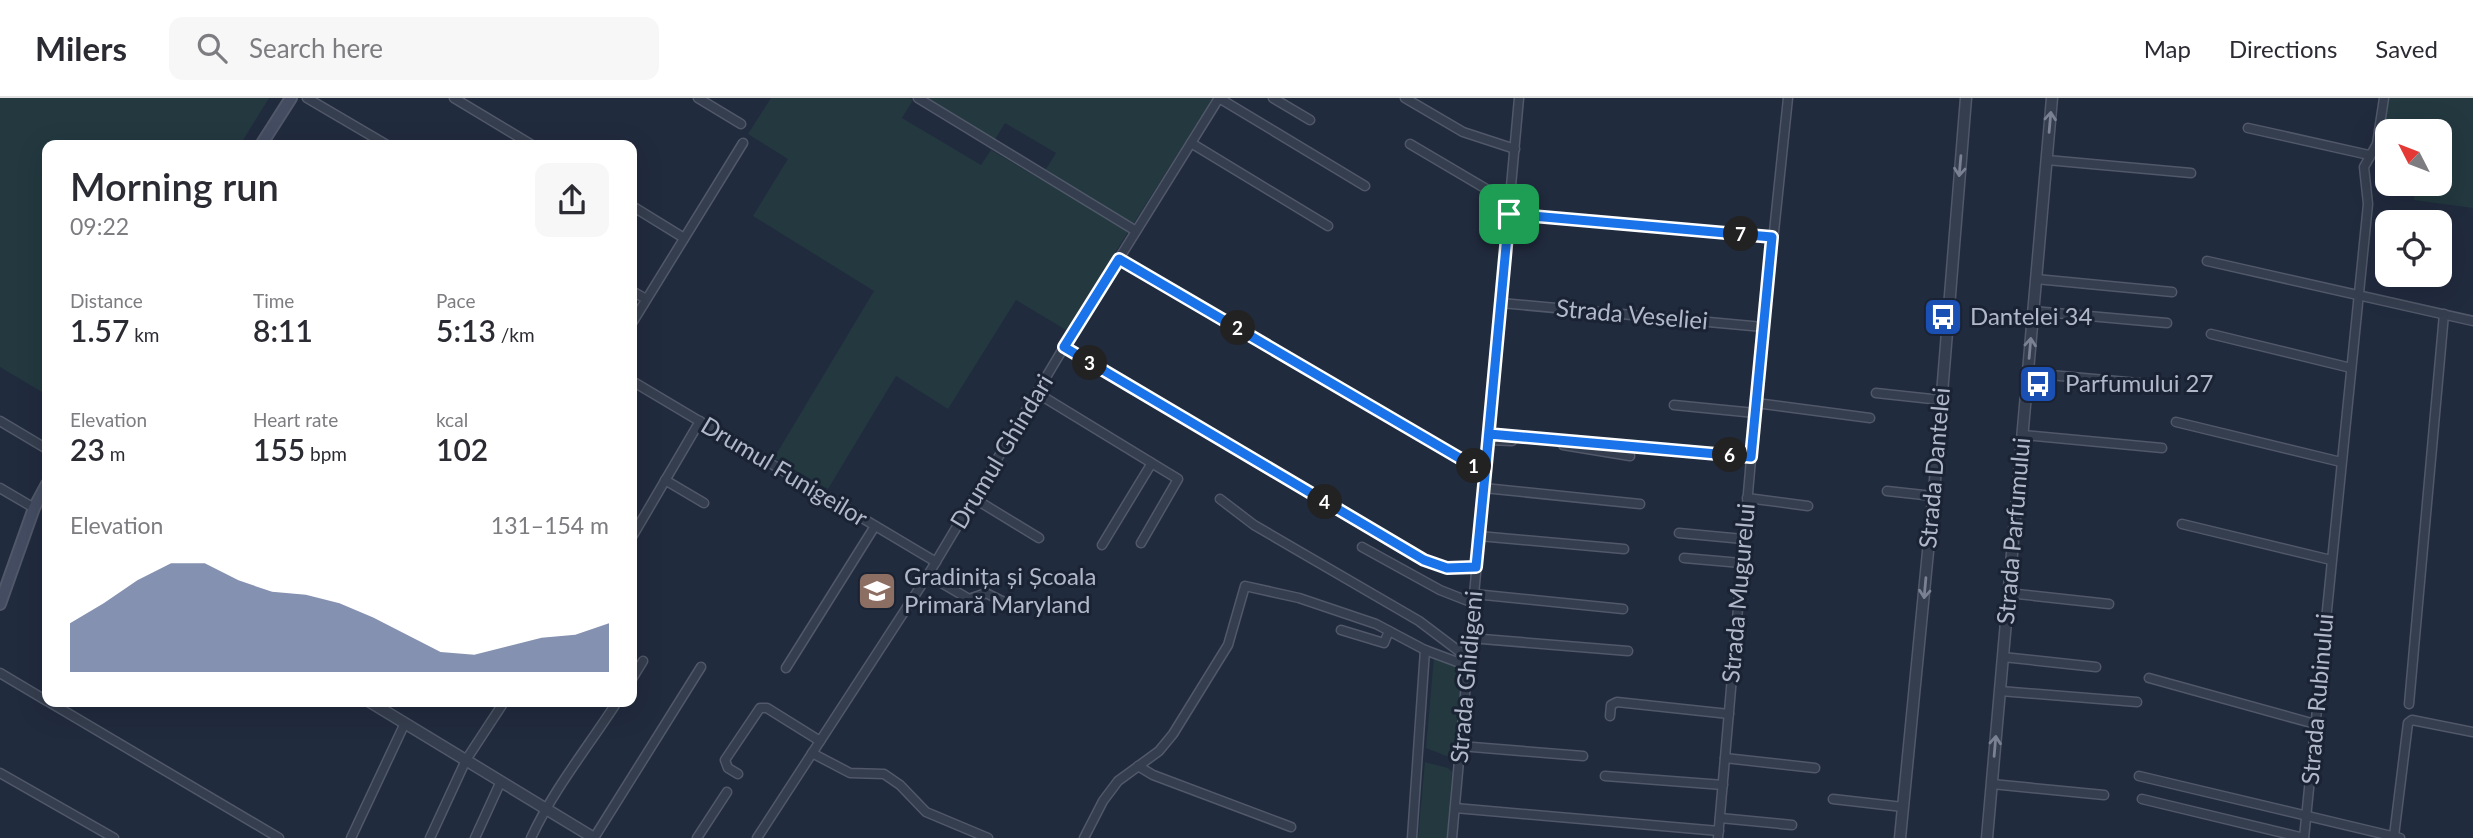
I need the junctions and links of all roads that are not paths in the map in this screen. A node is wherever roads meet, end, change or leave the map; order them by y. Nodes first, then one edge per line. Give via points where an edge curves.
1 (291, 98) edge
2 (454, 98) edge
3 (698, 98) edge
4 (918, 98) edge
5 (1219, 98) edge
6 (1273, 98) edge
7 (1405, 98) edge
8 (1517, 98) edge
9 (1788, 98) edge
10 (1966, 98) edge
11 (2052, 98) edge
12 (2384, 98) edge
13 (308, 99) edge
14 (1310, 120) dead end
15 (741, 124) dead end
16 (2248, 128) dead end
17 (264, 140) edge
18 (378, 140) edge
19 (524, 140) edge
20 (743, 143) dead end
21 (1191, 143) junction
22 (1410, 144) dead end
23 (1514, 149) junction
24 (2369, 155) junction
25 (2046, 160) junction
26 (2192, 173) dead end
27 (1366, 186) dead end
28 (1510, 203) junction
29 (637, 209) edge
30 (1509, 214) junction
31 (1328, 226) dead end
32 (1136, 231) junction
33 (1772, 237) junction
34 (684, 238) junction
35 (1119, 259) junction
36 (2207, 261) dead end
37 (2036, 279) junction
38 (2172, 292) dead end
39 (637, 294) edge
40 (2359, 296) junction
41 (646, 299) junction
42 (1501, 303) junction
43 (2033, 311) junction
44 (637, 314) edge
45 (2444, 314) junction
46 (2473, 321) edge
47 (2167, 323) dead end
48 (1763, 327) junction
49 (2211, 334) dead end
50 (1064, 347) junction
51 (2351, 368) junction
52 (2028, 373) junction
53 (637, 384) edge
54 (2149, 384) dead end
55 (1037, 393) junction
56 (1876, 393) dead end
57 (1941, 400) junction
58 (1756, 403) junction
59 (1674, 405) dead end
60 (1755, 413) junction
61 (1870, 418) dead end
62 (0, 421) edge
63 (700, 421) junction
64 (2176, 422) dead end
65 (2023, 436) junction
66 (1489, 437) junction
67 (42, 446) edge
68 (2162, 448) dead end
69 (1630, 456) dead end
70 (1751, 457) junction
71 (1150, 461) junction
72 (2341, 462) junction
73 (1485, 473) junction
74 (665, 480) junction
75 (0, 488) edge
76 (1484, 488) junction
77 (1887, 491) dead end
78 (1933, 496) junction
79 (1747, 498) junction
80 (975, 499) junction
81 (1220, 499) dead end
82 (704, 503) dead end
83 (1640, 504) dead end
84 (40, 506) edge
85 (1808, 506) dead end
86 (2182, 524) dead end
87 (875, 526) junction
88 (637, 528) edge
89 (1679, 533) dead end
90 (1479, 536) junction
91 (1039, 538) dead end
92 (1743, 539) junction
93 (1141, 543) dead end
94 (1102, 545) dead end
95 (1362, 547) dead end
96 (1625, 549) dead end
97 (1684, 558) dead end
98 (2331, 559) junction
99 (936, 562) junction
100 (1741, 563) junction
101 (1476, 567) junction
102 (928, 575) junction
103 (2008, 593) junction
104 (1474, 599) junction
105 (0, 604) edge
106 (2109, 604) dead end
107 (1010, 606) dead end
108 (1623, 609) dead end
109 (1341, 630) dead end
110 (1389, 631) junction
111 (1470, 638) junction
112 (1425, 650) junction
113 (1628, 651) dead end
114 (2003, 657) junction
115 (643, 661) dead end
116 (1468, 662) junction
117 (701, 667) dead end
118 (2096, 667) dead end
119 (786, 668) dead end
120 (637, 671) edge
121 (0, 673) edge
122 (2148, 678) dead end
123 (2000, 691) junction
124 (42, 698) edge
125 (2137, 702) dead end
126 (2409, 704) dead end
127 (58, 707) edge
128 (378, 707) edge
129 (501, 707) edge
130 (614, 707) edge
131 (1729, 714) junction
132 (1611, 716) dead end
133 (405, 723) junction
134 (2315, 724) junction
135 (2473, 732) edge
136 (820, 741) junction
137 (1460, 746) junction
138 (812, 753) junction
139 (1583, 756) dead end
140 (1725, 758) junction
141 (466, 760) junction
142 (1138, 766) junction
143 (1815, 768) dead end
144 (0, 773) edge
145 (738, 774) dead end
146 (1605, 776) dead end
147 (2139, 776) dead end
148 (501, 781) junction
149 (1992, 784) junction
150 (1723, 785) junction
151 (727, 792) dead end
152 (2104, 795) dead end
153 (1833, 799) dead end
154 (2142, 799) dead end
155 (1903, 807) junction
156 (545, 808) junction
157 (1455, 808) junction
158 (2306, 816) junction
159 (1720, 818) junction
160 (1792, 825) dead end
161 (1291, 827) dead end
162 (1719, 834) edge
163 (2397, 837) edge
164 (114, 838) edge
165 (279, 838) edge
166 (351, 838) edge
167 (430, 838) edge
168 (475, 838) edge
169 (531, 838) edge
170 (594, 838) edge
171 (697, 838) edge
172 (757, 838) edge
173 (988, 838) edge
174 (1083, 838) edge
175 (1412, 838) edge
176 (1452, 838) edge
177 (1900, 838) edge
178 (1987, 838) edge
179 (2304, 838) edge

1 - 17 main road
2 - 19 street
3 - 15 street
4 - 32 street
5 - 21 street, Drumul Ghindari
5 - 27 street, Drumul Ghindari
6 - 14 street
7 - 23 street via 1463,132
8 - 23 street, Strada Ghidigeni
9 - 33 street, Strada Mugurelui
10 -> 57 street, Strada Dantelei
25 -> 11 street, Strada Parfumului
12 - 24 street, Strada Rubinului via 2377,144
13 - 18 street
16 - 24 street
20 - 34 street
21 - 31 street
21 - 32 street, Drumul Ghindari
22 - 28 street
23 - 28 street, Strada Ghidigeni
24 - 40 street, Strada Rubinului via 2364,167 2368,204
25 - 26 street
25 - 37 street, Strada Parfumului
28 - 30 street, Strada Ghidigeni
29 - 34 street
30 - 33 street
30 - 42 street, Strada Ghidigeni
32 - 35 street, Drumul Ghindari
33 - 48 street, Strada Mugurelui
34 - 41 street
35 - 50 street, Drumul Ghindari
35 - 73 street
36 - 40 street
37 - 38 street
37 - 43 street, Strada Parfumului
39 - 41 street
40 - 45 street
40 - 51 street, Strada Rubinului
41 - 44 street
42 - 48 street, Strada Veseliei
42 - 66 street, Strada Ghidigeni
43 - 47 street
52 -> 43 street, Strada Parfumului
45 - 46 street
45 - 126 street
48 - 58 street, Strada Mugurelui
49 - 51 street
50 - 55 street, Drumul Ghindari
50 - 101 street via 1424,560 1447,568
51 - 72 street, Strada Rubinului
52 - 54 street
52 - 65 street, Strada Parfumului
53 - 63 street, Drumul Funigeilor
55 - 71 street
55 - 80 street, Drumul Ghindari
56 - 57 street
57 - 78 street, Strada Dantelei
58 - 60 street, Strada Mugurelui
58 - 61 street
59 - 60 street
60 - 70 street, Strada Mugurelui
62 - 67 street
63 - 74 street
63 - 87 street, Drumul Funigeilor
64 - 72 street
65 - 68 street
65 - 103 street, Strada Parfumului
66 - 69 street
66 - 70 street
66 - 73 street, Strada Ghidigeni
70 - 79 street, Strada Mugurelui
71 - 93 street via 1178,479
71 - 94 street
72 - 98 street, Strada Rubinului
73 - 76 street, Strada Ghidigeni
74 - 82 street
74 - 88 street
75 - 84 street
76 - 83 street
76 - 90 street, Strada Ghidigeni
77 - 78 street
78 -> 155 street, Strada Dantelei
79 - 85 street
79 - 92 street, Strada Mugurelui
80 - 91 street
80 - 99 street, Drumul Ghindari
81 - 116 street via 1254,525 1419,621
84 - 105 main road
86 - 98 street
87 - 99 street, Drumul Funigeilor
87 - 119 street
89 - 92 street
90 - 96 street
90 - 101 street, Strada Ghidigeni
92 - 100 street, Strada Mugurelui
95 - 104 street via 1440,590
97 - 100 street
98 - 134 street, Strada Rubinului
99 - 102 street, Drumul Ghindari
100 - 131 street, Strada Mugurelui
101 - 104 street, Strada Ghidigeni
102 - 107 street via 969,599 986,593
102 - 136 street, Drumul Ghindari
103 - 106 street
103 - 114 street, Strada Parfumului
104 - 108 street
104 - 111 street, Strada Ghidigeni
109 - 110 street via 1384,643
110 - 112 street
110 - 142 street via 1299,598 1245,586 1234,629 1219,661 1174,734
111 - 113 street
111 - 116 street, Strada Ghidigeni
112 - 116 street
112 - 175 street
114 - 118 street
114 - 123 street, Strada Parfumului
115 - 120 street
116 - 137 street, Strada Ghidigeni
117 - 170 street
121 - 124 street
122 - 134 street
123 - 125 street
149 -> 123 street, Strada Parfumului
127 - 165 street
128 - 133 street
129 - 141 street
130 - 156 street
131 - 132 street via 1616,702 1611,705
131 - 140 street, Strada Mugurelui
133 - 141 street
133 - 166 street
134 - 158 street, Strada Rubinului
135 - 163 street via 2412,720 2408,723
136 - 138 street, Drumul Ghindari
136 - 145 street via 760,708 725,760
137 - 139 street
137 - 157 street, Strada Ghidigeni
138 - 172 street, Drumul Ghindari
138 - 173 street via 850,773 884,774 926,812
140 - 143 street
140 - 150 street, Strada Mugurelui
141 - 148 street
141 - 167 street
142 - 161 street
142 - 174 street via 1111,790
144 - 164 street
146 - 150 street
147 - 158 street
148 - 156 street
148 - 168 street
149 - 152 street
149 - 178 street, Strada Parfumului
150 - 159 street, Strada Mugurelui
151 - 171 street
153 - 155 street
154 - 179 street
155 - 177 street, Strada Dantelei
156 - 169 street
156 - 170 street
157 - 162 street
157 - 176 street, Strada Ghidigeni
158 - 163 street
158 - 179 street, Strada Rubinului
159 - 160 street
159 - 162 street, Strada Mugurelui

